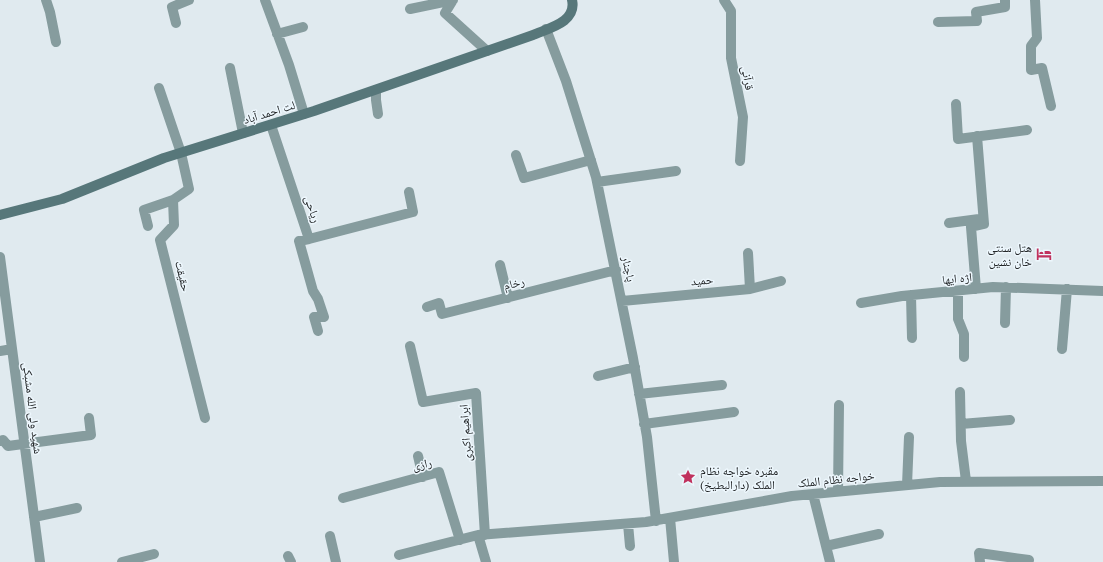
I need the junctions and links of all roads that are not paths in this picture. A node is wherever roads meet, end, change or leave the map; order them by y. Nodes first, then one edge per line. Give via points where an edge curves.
1 (46, 0) edge
2 (189, 0) edge
3 (264, 0) edge
4 (453, 0) edge
5 (572, 0) edge
6 (724, 0) edge
7 (1004, 0) edge
8 (1035, 0) edge
9 (410, 9) dead end
10 (938, 22) dead end
11 (176, 23) dead end
12 (303, 27) dead end
13 (546, 29) junction
14 (277, 34) junction
15 (56, 42) dead end
16 (487, 51) junction
17 (230, 68) dead end
18 (159, 88) dead end
19 (376, 90) junction
20 (956, 104) dead end
21 (1051, 106) dead end
22 (304, 114) junction
23 (378, 114) dead end
24 (271, 125) junction
25 (1027, 130) dead end
26 (243, 133) junction
27 (977, 136) junction
28 (181, 153) junction
29 (516, 155) dead end
30 (591, 160) junction
31 (740, 161) dead end
32 (676, 171) dead end
33 (597, 182) junction
34 (409, 192) dead end
35 (173, 200) junction
36 (0, 215) edge
37 (983, 219) junction
38 (949, 223) dead end
39 (148, 226) dead end
40 (309, 239) junction
41 (748, 253) dead end
42 (0, 257) edge
43 (500, 266) dead end
44 (616, 270) junction
45 (781, 281) dead end
46 (1006, 287) junction
47 (750, 289) junction
48 (976, 289) junction
49 (1067, 289) junction
50 (958, 291) junction
51 (1103, 291) edge
52 (911, 295) junction
53 (508, 298) junction
54 (622, 301) junction
55 (861, 303) dead end
56 (427, 307) dead end
57 (3, 308) edge
58 (1005, 323) dead end
59 (318, 331) dead end
60 (912, 338) dead end
61 (410, 346) dead end
62 (12, 349) junction
63 (1062, 349) dead end
64 (0, 351) edge
65 (964, 357) dead end
66 (635, 367) junction
67 (598, 376) dead end
68 (722, 384) dead end
69 (960, 392) dead end
70 (639, 394) junction
71 (839, 405) dead end
72 (734, 412) dead end
73 (89, 418) dead end
74 (205, 418) dead end
75 (1010, 420) dead end
76 (644, 424) junction
77 (960, 424) junction
78 (909, 438) dead end
79 (0, 441) edge
80 (25, 444) junction
81 (418, 456) dead end
82 (423, 477) junction
83 (966, 481) junction
84 (1103, 481) edge
85 (907, 485) junction
86 (838, 492) junction
87 (813, 494) junction
88 (343, 498) dead end
89 (77, 508) dead end
90 (34, 517) junction
91 (670, 518) junction
92 (656, 521) junction
93 (628, 524) junction
94 (879, 534) dead end
95 (481, 535) junction
96 (330, 536) dead end
97 (460, 540) junction
98 (630, 546) dead end
99 (826, 546) junction
100 (154, 554) dead end
101 (399, 555) dead end
102 (1029, 560) dead end
103 (127, 561) edge
104 (40, 562) edge
105 (336, 562) edge
106 (486, 562) edge
107 (674, 562) edge
108 (830, 562) edge
109 (980, 562) edge

1 - 15 street
2 - 11 street via 172,7
3 - 14 street
4 - 9 street
4 - 16 street via 445,13
5 - 13 street, لت احمد آباد via 574,7 570,15 563,22
6 - 31 street, قرآنی via 731,11 732,58 743,116
7 - 10 street via 1005,7 976,12 977,21
8 - 21 street via 1037,38 1031,46 1031,70 1042,68
12 - 14 street
13 - 16 street, لت احمد آباد
13 - 30 street, پاچنار via 566,81
14 - 22 street
16 - 19 street, لت احمد آباد
17 - 26 street
18 - 28 street
19 - 22 street, لت احمد آباد
19 - 23 street
20 - 27 street via 958,139
22 - 24 street, لت احمد آباد
24 - 26 street, لت احمد آباد
24 - 40 street, ریاحی
25 - 27 street
26 - 28 street, لت احمد آباد
27 - 37 street
28 - 35 street via 189,189
28 - 36 street, لت احمد آباد via 62,199
29 - 30 street via 524,178
30 - 33 street, پاچنار
32 - 33 street
33 - 44 street, پاچنار
34 - 40 street via 413,212
35 - 39 street via 144,210
35 - 74 street, حقیقت via 174,225 160,240
37 - 38 street
37 - 48 street via 984,224 971,226
40 - 59 street, ریاحی via 299,241 313,291 324,317 314,317
41 - 47 street
42 - 57 street, شهید ولی الله مشبکی
43 - 53 street
44 - 53 street, رخام
44 - 54 street, پاچنار
45 - 47 street, حمید
46 - 48 street, اژه ایها
46 - 49 street, اژه ایها
46 - 58 street
47 - 54 street, حمید
48 - 50 street, اژه ایها
49 - 51 street, اژه ایها
49 - 63 street
50 - 52 street, اژه ایها
50 - 65 street via 958,319 964,334
52 - 55 street, اژه ایها
52 - 60 street
53 - 56 street, رخام via 442,314 439,303
54 - 66 street, پاچنار
57 - 62 street, شهید ولی الله مشبکی
61 - 95 street, ابراهیم اکبری via 423,402 476,393
62 - 64 street
62 - 80 street, شهید ولی الله مشبکی
66 - 67 street
66 - 70 street, پاچنار
68 - 70 street
69 - 77 street
70 - 76 street, پاچنار
71 - 86 street
72 - 76 street
73 - 80 street via 91,435
75 - 77 street
76 - 92 street, پاچنار
77 - 83 street
78 - 85 street
79 - 80 street via 3,440 8,446
80 - 90 street, شهید ولی الله مشبکی
81 - 82 street
82 - 88 street, رازی
82 - 97 street, رازی via 439,472
83 - 84 street, خواجه نظام الملک
83 - 85 street, خواجه نظام الملک
85 - 86 street, خواجه نظام الملک
86 - 87 street, خواجه نظام الملک
87 - 91 street, خواجه نظام الملک
87 - 99 street
89 - 90 street
90 - 104 street, شهید ولی الله مشبکی
91 - 92 street, خواجه نظام الملک
91 - 107 street
92 - 93 street, خواجه نظام الملک
93 - 95 street, خواجه نظام الملک
93 - 98 street
94 - 99 street
95 - 97 street, خواجه نظام الملک
95 - 106 street
96 - 105 street
97 - 101 street, خواجه نظام الملک
99 - 108 street
100 - 103 street
102 - 109 street via 979,553

